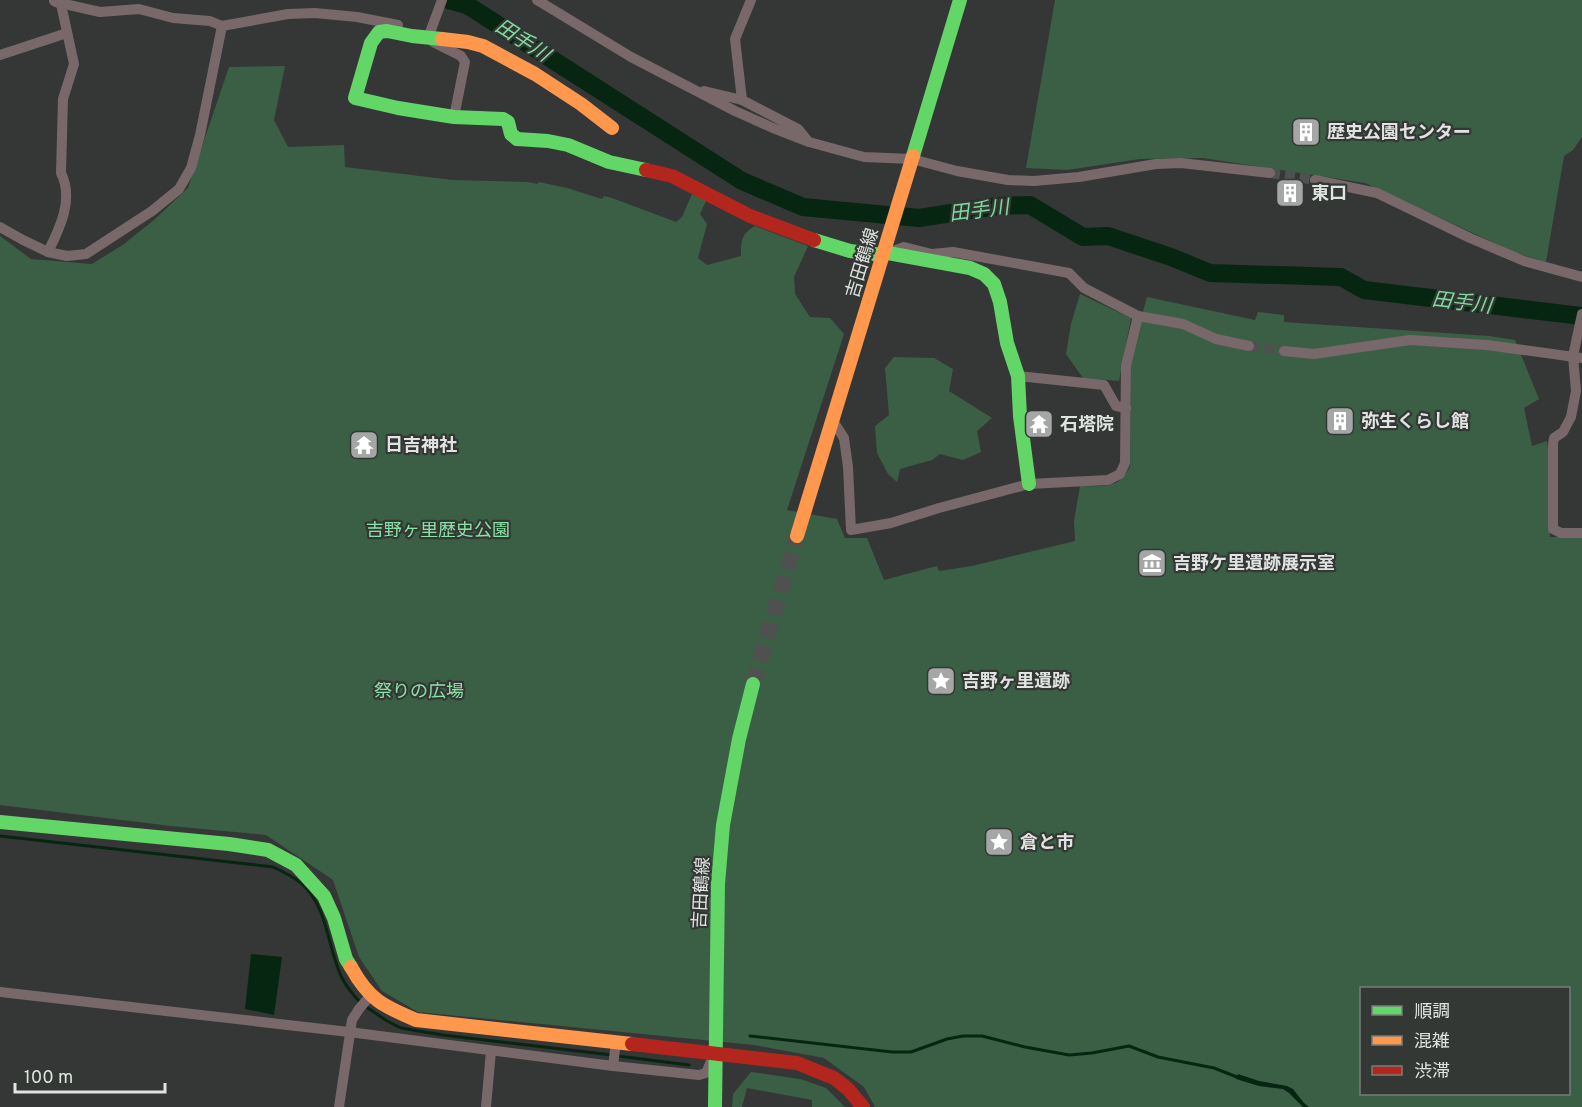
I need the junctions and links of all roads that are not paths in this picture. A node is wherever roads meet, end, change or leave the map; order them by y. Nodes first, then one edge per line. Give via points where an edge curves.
1 (537, 0) edge
2 (751, 0) edge
3 (960, 0) edge
4 (53, 1) edge
5 (440, 4) edge
6 (222, 26) junction
7 (67, 33) junction
8 (428, 38) junction
9 (0, 55) edge
10 (692, 89) junction
11 (742, 100) junction
12 (398, 108) junction
13 (454, 117) junction
14 (396, 122) dead end
15 (612, 128) dead end
16 (809, 142) junction
17 (912, 159) junction
18 (1270, 173) tunnel mouth
19 (1315, 180) tunnel mouth
20 (0, 227) edge
21 (48, 252) junction
22 (886, 254) junction
23 (1582, 277) edge
24 (1582, 314) edge
25 (1138, 316) junction
26 (1249, 346) tunnel mouth
27 (1284, 351) tunnel mouth
28 (1577, 357) edge
29 (1017, 376) junction
30 (1126, 408) junction
31 (833, 421) junction
32 (1029, 484) junction
33 (1582, 533) edge
34 (797, 536) tunnel mouth
35 (753, 684) tunnel mouth
36 (0, 822) edge
37 (0, 992) edge
38 (370, 996) junction
39 (349, 1032) junction
40 (616, 1042) junction
41 (491, 1051) junction
42 (715, 1053) junction
43 (613, 1066) junction
44 (339, 1107) edge
45 (486, 1107) edge
46 (715, 1107) edge
47 (863, 1107) edge

1 - 10 street
2 - 11 street via 735,39
3 - 17 street, 吉田鶴線
4 - 6 street via 100,12 139,9
4 - 7 street via 61,4
5 - 8 street
6 - 8 street via 288,14 315,14 398,25
6 - 21 street via 200,135 191,168 179,189 86,254
7 - 9 street
7 - 21 street via 74,64 63,99 61,173 66,183 66,201 60,229
8 - 12 street via 387,31 379,32 371,43 355,98
8 - 13 street via 465,62
8 - 15 street via 483,46 535,74
10 - 11 street
10 - 16 street
11 - 16 street via 798,129
12 - 13 street
12 - 14 street
13 - 22 street via 503,119 517,139 568,145 609,162 672,176 750,216 823,244
16 - 17 street via 864,157
17 - 18 street via 1008,180 1079,177 1181,163
17 - 22 street, 吉田鶴線
19 - 23 street via 1377,193 1524,261
20 - 21 street
22 - 25 street via 904,247 932,254 953,252 1069,273 1084,288
22 - 29 street via 970,268 984,274 994,284 1000,302
22 - 31 street, 吉田鶴線
24 - 28 street
25 - 26 street via 1183,324 1216,339
25 - 30 street via 1126,366
27 - 28 street via 1314,354 1410,340
28 - 33 street via 1570,417 1553,444 1553,529 1561,534
29 - 30 street via 1104,385 1116,406
29 - 32 street
30 - 32 street via 1125,463 1120,474 1108,480
31 - 32 street via 844,438 851,530 891,523
31 - 34 street, 吉田鶴線
35 - 42 street, 吉田鶴線 via 723,825
36 - 38 street via 268,850 296,865 324,896 346,959
37 - 39 street
38 - 39 street via 352,1020
38 - 40 street via 416,1020
39 - 41 street
39 - 44 street
40 - 42 street
40 - 43 street
41 - 43 street
41 - 45 street
42 - 43 street via 706,1073 699,1076
42 - 46 street, 吉田鶴線
42 - 47 street via 797,1063 832,1075 851,1090

